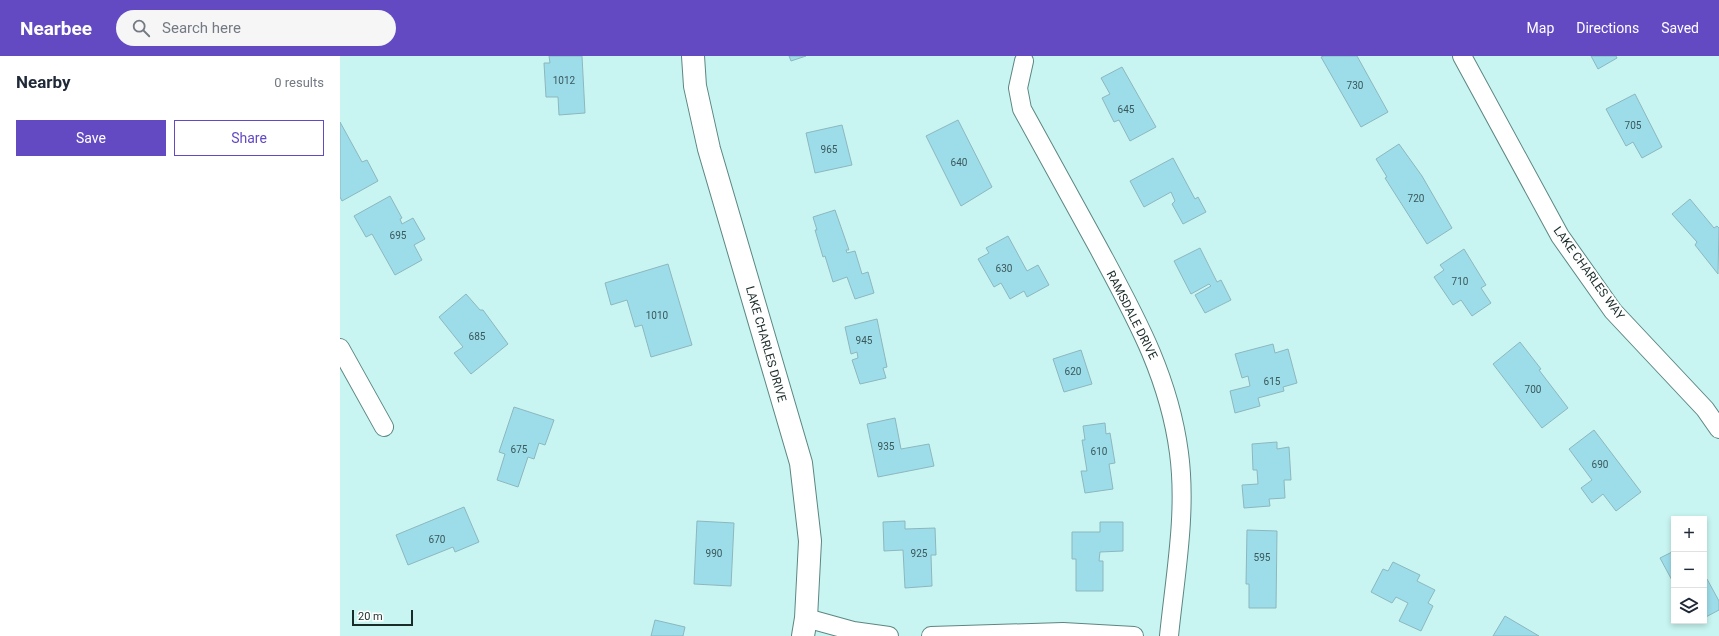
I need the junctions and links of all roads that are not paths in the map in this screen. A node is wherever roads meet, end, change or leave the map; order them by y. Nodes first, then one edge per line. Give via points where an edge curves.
1 (693, 56) edge
2 (1462, 56) edge
3 (1024, 61) dead end
4 (340, 348) edge
5 (384, 427) dead end
6 (1719, 430) edge
7 (804, 627) edge
8 (889, 636) edge
9 (932, 636) edge
10 (1134, 636) edge
11 (1169, 636) edge

1 - 7 street, LAKE CHARLES DRIVE via 696,86 709,149 801,463 810,541
2 - 6 street, LAKE CHARLES WAY via 1560,236 1614,311 1705,409
3 - 11 street, RAMSDALE DRIVE via 1018,88 1022,109 1141,326 1171,407 1180,453 1182,507
4 - 5 street
7 - 8 street
9 - 10 street via 1063,632

